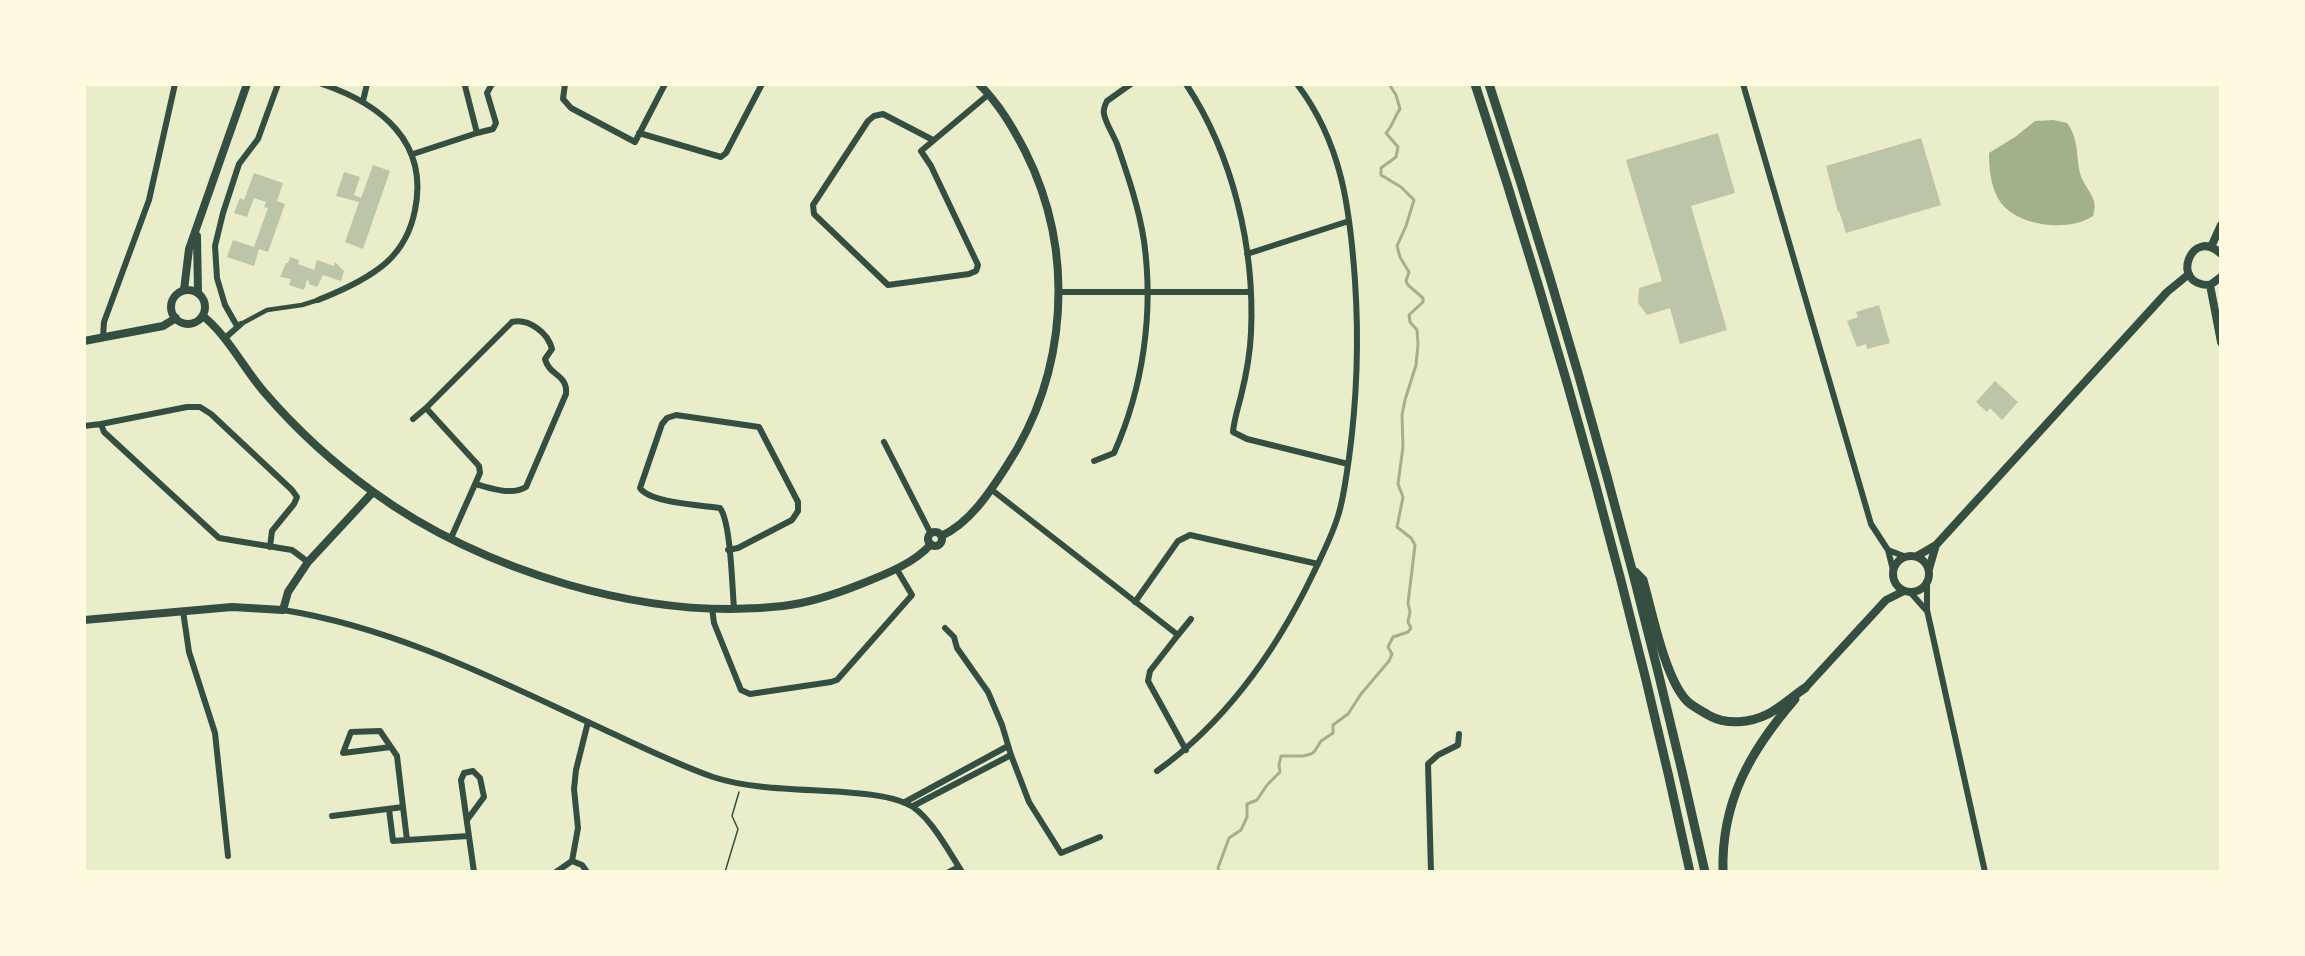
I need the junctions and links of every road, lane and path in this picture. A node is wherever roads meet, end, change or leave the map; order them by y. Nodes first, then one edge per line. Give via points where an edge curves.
1 (175, 84) edge
2 (247, 84) edge
3 (278, 84) edge
4 (322, 84) edge
5 (367, 84) edge
6 (467, 84) edge
7 (492, 84) edge
8 (565, 84) edge
9 (665, 84) edge
10 (762, 84) edge
11 (979, 84) edge
12 (1131, 84) edge
13 (1186, 84) edge
14 (1297, 84) edge
15 (1475, 84) edge
16 (1489, 84) edge
17 (1743, 84) edge
18 (989, 94) junction
19 (363, 101) junction
20 (477, 133) junction
21 (639, 133) junction
22 (933, 140) junction
23 (413, 153) junction
24 (1349, 221) junction
25 (2221, 225) edge
26 (197, 229) junction
27 (2211, 247) junction
28 (1247, 254) junction
29 (2221, 254) edge
30 (2188, 274) junction
31 (2221, 277) edge
32 (2210, 285) junction
33 (184, 290) junction
34 (1059, 292) junction
35 (1147, 292) junction
36 (1250, 292) junction
37 (198, 293) junction
38 (318, 300) joint
39 (203, 316) junction
40 (176, 318) junction
41 (239, 325) junction
42 (103, 337) junction
43 (224, 339) junction
44 (84, 341) edge
45 (2221, 342) edge
46 (426, 408) junction
47 (413, 419) dead end
48 (101, 424) junction
49 (84, 426) edge
50 (884, 442) dead end
51 (1094, 460) dead end
52 (1348, 464) junction
53 (475, 484) junction
54 (992, 490) junction
55 (373, 492) junction
56 (931, 534) junction
57 (941, 536) junction
58 (451, 538) junction
59 (931, 544) junction
60 (1936, 545) junction
61 (270, 547) junction
62 (728, 550) junction
63 (1888, 550) junction
64 (1917, 556) junction
65 (1906, 557) junction
66 (308, 562) junction
67 (1318, 564) junction
68 (896, 568) junction
69 (1929, 569) junction
70 (1634, 570) junction
71 (1894, 575) junction
72 (1927, 582) junction
73 (1907, 591) junction
74 (1886, 600) junction
75 (1135, 602) junction
76 (712, 608) junction
77 (734, 608) junction
78 (283, 610) junction
79 (1927, 610) junction
80 (183, 611) junction
81 (1191, 619) dead end
82 (84, 620) edge
83 (945, 628) dead end
84 (1178, 635) junction
85 (1805, 688) junction
86 (588, 722) junction
87 (1459, 734) dead end
88 (1008, 746) junction
89 (391, 747) junction
90 (1186, 750) junction
91 (1011, 755) junction
92 (1157, 771) dead end
93 (742, 783) junction
94 (905, 802) junction
95 (913, 806) junction
96 (403, 807) junction
97 (389, 809) junction
98 (332, 816) dead end
99 (467, 820) junction
100 (468, 837) junction
101 (1100, 837) dead end
102 (406, 840) junction
103 (228, 856) dead end
104 (572, 861) junction
105 (960, 869) edge
106 (474, 872) edge
107 (556, 872) edge
108 (587, 872) edge
109 (725, 872) edge
110 (950, 872) edge
111 (1431, 872) edge
112 (1690, 872) edge
113 (1705, 872) edge
114 (1723, 872) edge
115 (1985, 872) edge

1 - 42 street via 149,200 104,322
2 - 26 street
3 - 41 street via 258,139 239,164 215,246 217,278 225,305
4 - 19 street
5 - 19 street
6 - 20 street
7 - 20 street via 487,93 496,123 493,129
8 - 21 street via 563,99 571,108 635,142
9 - 21 street
10 - 21 street via 721,157
11 - 18 street
12 - 35 street via 1107,101 1104,115 1137,205
13 - 28 street via 1213,133 1224,163
14 - 24 street via 1324,125 1346,196
15 - 112 highway via 1601,503
16 - 70 highway via 1569,338
17 - 63 street via 1871,524
18 - 22 street
18 - 34 street via 1015,131 1043,195 1052,222
19 - 23 street via 385,117
20 - 23 street
22 - 22 street via 921,151 932,166 978,265 969,274 888,285 814,214 813,205 874,116 884,114
23 - 38 street via 417,199 404,243 386,263 361,280
24 - 28 street
24 - 52 street via 1358,349
25 - 27 street
26 - 33 street via 189,249
26 - 37 street
27 - 29 street
27 - 30 street via 2200,247 2191,254
28 - 36 street
30 - 32 street via 2198,283
30 - 60 street via 2167,292
31 - 32 street
32 - 45 street
33 - 37 street
33 - 40 street via 171,302
34 - 35 street
34 - 54 street via 1052,363 1042,398
35 - 36 street
35 - 51 street via 1143,354 1124,430 1113,453
36 - 52 street via 1250,341 1233,432
37 - 39 street via 206,305
38 - 41 street via 267,310
39 - 40 street via 190,324
39 - 43 street
40 - 42 street via 163,326
41 - 43 street
42 - 44 street
43 - 55 street via 290,420
46 - 47 street
46 - 53 street via 479,466
46 - 53 street via 512,322 531,324 550,340 552,349 545,359 564,380 566,394 526,487 507,491
48 - 49 street
48 - 61 street via 104,432 219,538
48 - 61 street via 187,407 200,407 211,414 297,497 272,531
50 - 56 street
52 - 67 street via 1338,517
53 - 58 street
54 - 57 street via 969,515
54 - 75 street
55 - 58 street
55 - 66 street
56 - 57 street
56 - 59 street
57 - 59 street via 939,544
58 - 76 street via 572,587
59 - 68 street
60 - 64 street
60 - 69 street
61 - 66 street via 292,550
62 - 62 street via 725,515 720,508 655,498 640,489 667,418 676,415 759,427 798,502 792,520
62 - 77 street
63 - 65 street
63 - 71 street
64 - 65 street
64 - 69 street
65 - 71 street via 1899,560
66 - 78 street via 288,592
67 - 75 street via 1190,535 1178,541
67 - 90 street via 1286,629 1263,662 1235,699
68 - 76 street via 912,595 837,680 831,682 746,693 741,690 714,623
68 - 77 street via 847,590 812,600 784,606
69 - 72 street
70 - 85 highway via 1643,580 1676,685 1693,706 1715,718 1741,721 1769,714
70 - 113 highway
71 - 73 street via 1898,587
71 - 74 street
72 - 73 street via 1922,588
72 - 79 street
73 - 74 street
73 - 79 street
74 - 85 street
75 - 84 street
76 - 77 street
78 - 80 street via 232,607
78 - 86 street via 351,624 400,640
79 - 115 street
80 - 82 street
80 - 103 street via 189,652 215,733
81 - 84 street
83 - 88 street via 988,693
84 - 90 street via 1150,671 1148,681
85 - 114 highway via 1773,725 1739,782 1726,826
86 - 93 street via 693,769
86 - 104 street via 576,770 578,828
87 - 111 street via 1458,745 1428,764
88 - 91 street
88 - 94 street
89 - 89 street via 380,731 351,732 344,753
89 - 96 street via 397,756
90 - 92 street
91 - 95 street
91 - 101 street via 1029,802 1061,853
93 - 94 street via 870,794
93 - 109 path via 732,816 738,829
94 - 95 street
95 - 105 street via 930,823
96 - 97 street
96 - 102 street
97 - 98 street
97 - 102 street via 393,841
99 - 99 street via 484,797 480,778 473,771 464,773 461,780
99 - 100 street
100 - 102 street
100 - 106 street
104 - 107 street
104 - 108 street
105 - 110 street

